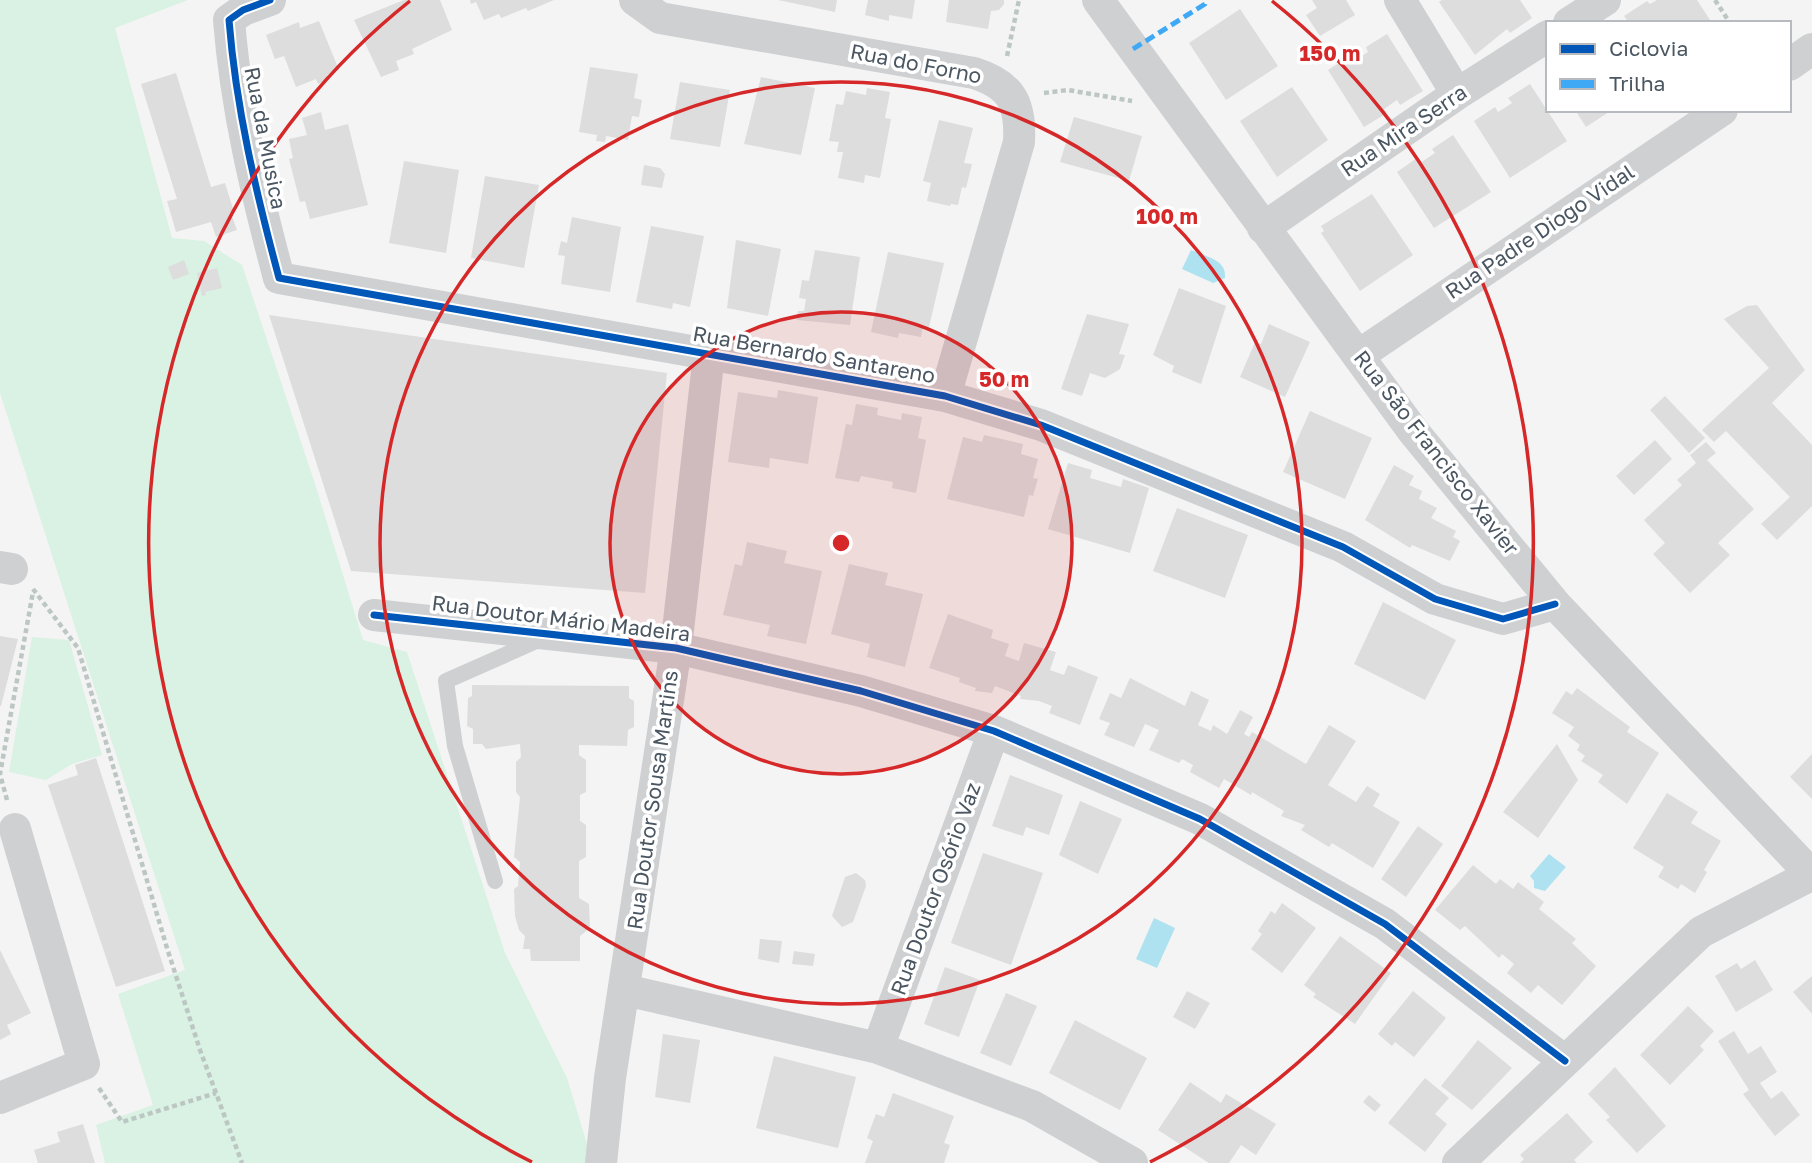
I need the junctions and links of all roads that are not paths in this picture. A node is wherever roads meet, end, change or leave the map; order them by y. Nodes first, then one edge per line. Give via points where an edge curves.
1 (635, 0) edge
2 (1098, 0) edge
3 (1400, 0) edge
4 (1605, 0) edge
5 (256, 5) edge
6 (1572, 21) edge
7 (1546, 37) edge
8 (1812, 49) edge
9 (1791, 64) edge
10 (1457, 94) junction
11 (1719, 112) edge
12 (1263, 228) junction
13 (279, 278) joint
14 (709, 354) junction
15 (1359, 355) junction
16 (945, 396) junction
17 (1555, 604) junction
18 (374, 615) dead end
19 (552, 634) junction
20 (676, 648) junction
21 (993, 731) junction
22 (15, 829) road end
23 (1812, 875) edge
24 (495, 881) dead end
25 (625, 990) junction
26 (878, 1048) junction
27 (1565, 1061) junction
28 (0, 1098) edge
29 (601, 1163) edge
30 (1132, 1163) edge
31 (1458, 1163) edge

1 - 16 street, Rua do Forno via 660,18 974,73 1006,90 1020,120 1019,142
2 - 12 street, Rua São Francisco Xavier
3 - 10 street
4 - 6 street
5 - 13 street, Rua da Musica via 229,20 233,79
7 - 10 street, Rua Mira Serra
8 - 9 street
10 - 12 street, Rua Mira Serra
11 - 15 street, Rua Padre Diogo Vidal
12 - 15 street, Rua São Francisco Xavier
13 - 14 street, Rua Bernardo Santareno
14 - 16 street, Rua Bernardo Santareno
14 - 20 street, Rua Doutor Sousa Martins
15 - 17 street, Rua São Francisco Xavier via 1413,431
16 - 17 street, Rua Bernardo Santareno via 1041,425 1343,547 1435,599 1503,619
17 - 23 street, Rua São Francisco Xavier
18 - 19 street, Rua Doutor Mário Madeira
19 - 20 street, Rua Doutor Mário Madeira
19 - 24 lane via 446,681 454,746
20 - 21 street, Rua Doutor Mário Madeira via 861,691
20 - 25 street, Rua Doutor Sousa Martins
21 - 26 street, Rua Doutor Osório Vaz
21 - 27 street, Rua Doutor Mário Madeira via 1200,819 1385,924
22 - 28 street via 84,1064
23 - 27 street via 1701,932
25 - 26 street
25 - 29 street, Rua Doutor Sousa Martins
26 - 30 street via 1032,1106
27 - 31 street

